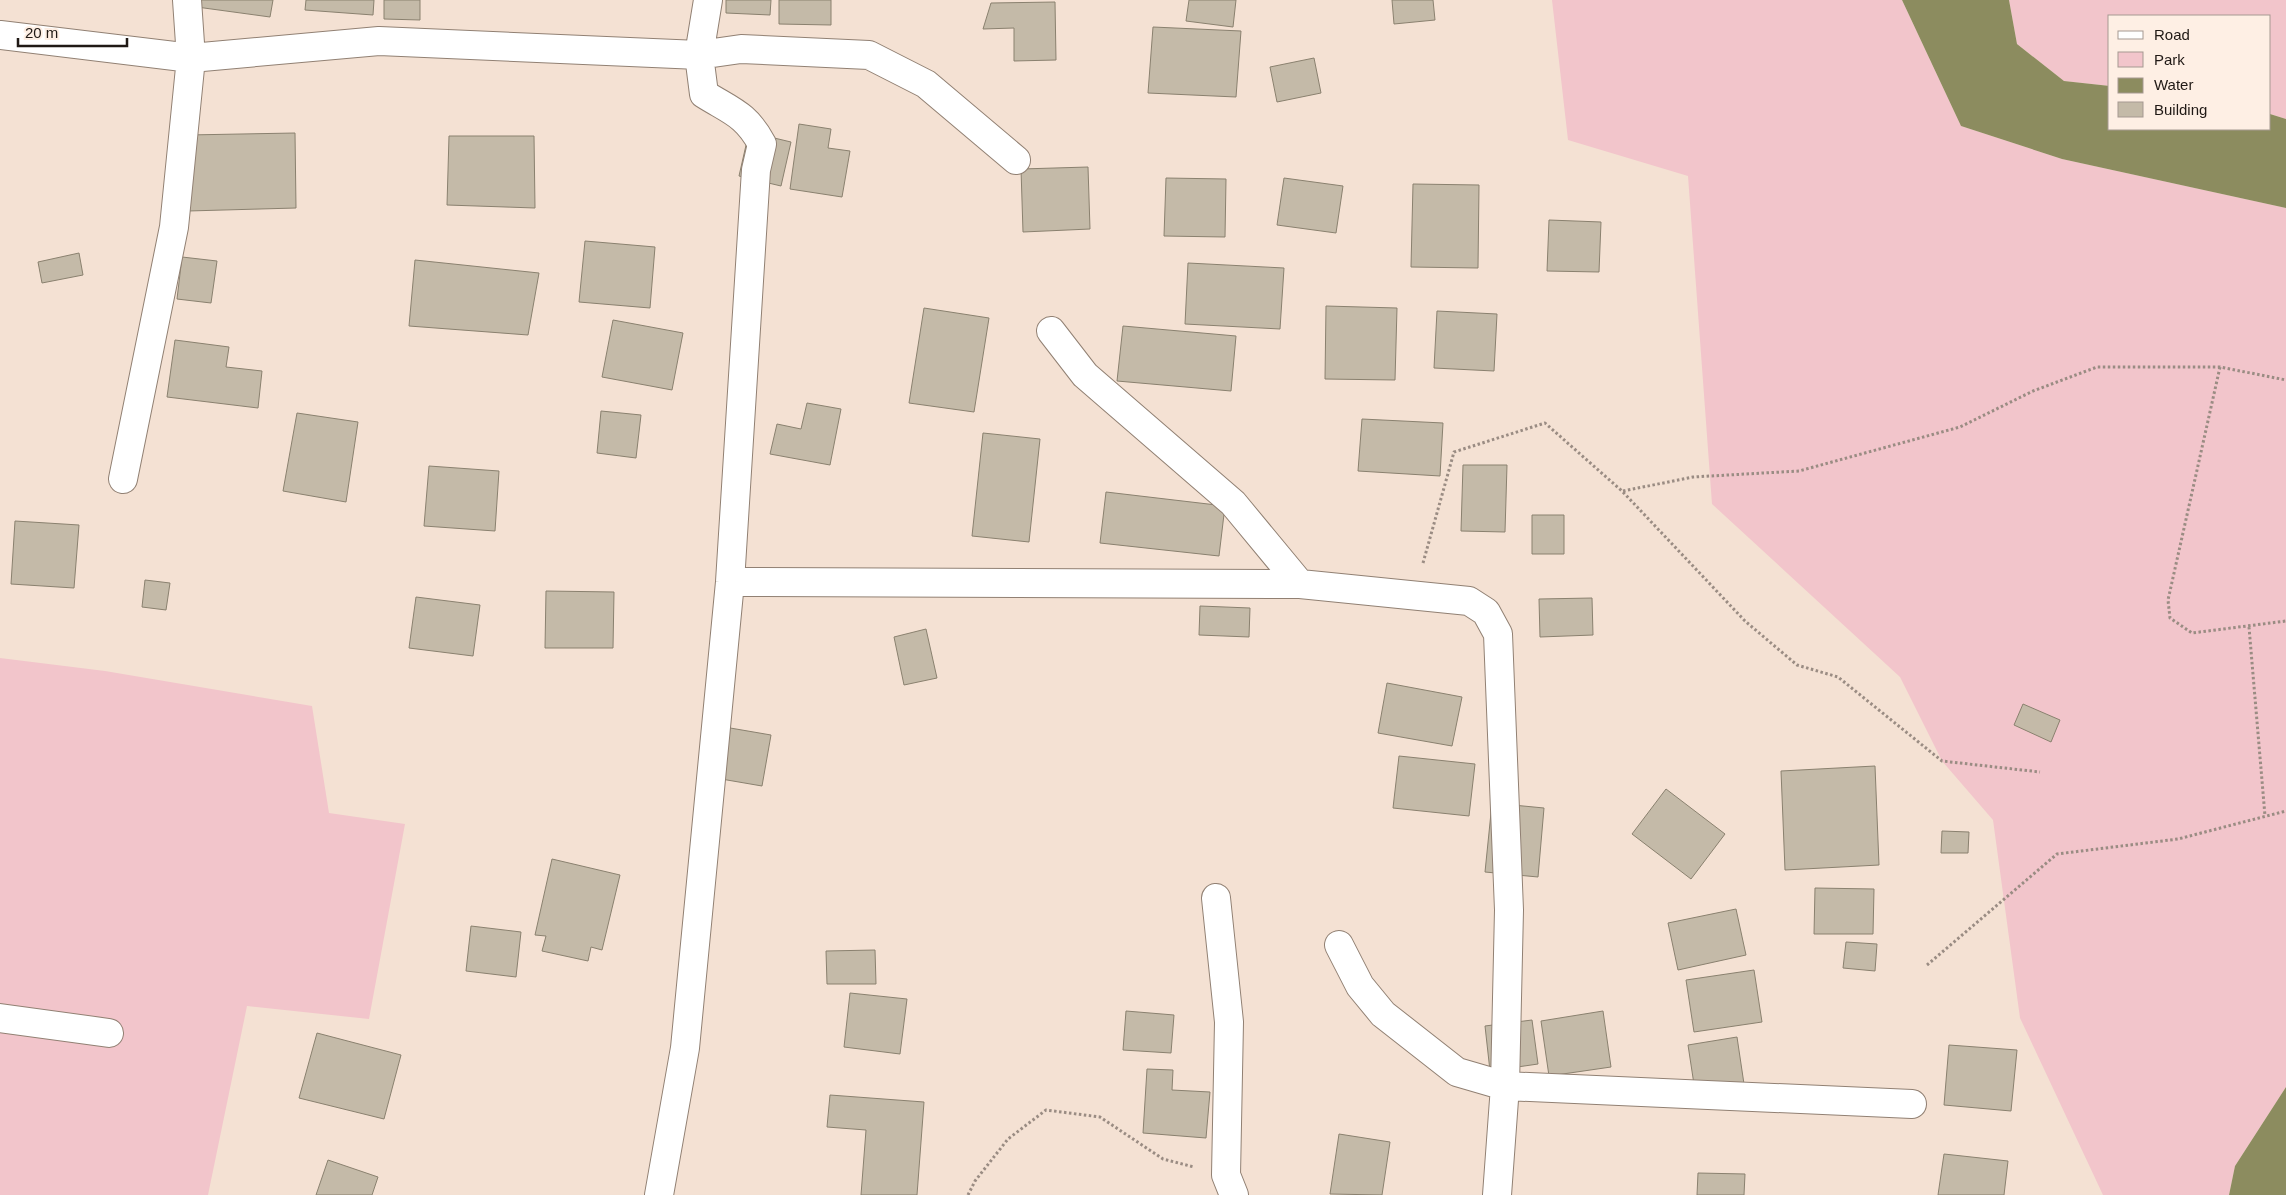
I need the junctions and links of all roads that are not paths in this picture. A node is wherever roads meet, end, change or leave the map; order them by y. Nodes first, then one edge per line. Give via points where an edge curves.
1 (187, 0) edge
2 (708, 0) edge
3 (0, 35) edge
4 (699, 55) junction
5 (191, 58) junction
6 (1016, 160) dead end
7 (1051, 331) dead end
8 (123, 479) dead end
9 (730, 582) junction
10 (1300, 584) junction
11 (1216, 898) dead end
12 (1339, 945) dead end
13 (0, 1018) edge
14 (109, 1033) dead end
15 (1505, 1086) junction
16 (1912, 1104) dead end
17 (1230, 1185) edge
18 (658, 1195) edge
19 (1497, 1195) edge

1 - 5 street
2 - 4 street
3 - 5 street
4 - 5 street via 379,41
4 - 6 street via 741,49 869,55 926,84
4 - 9 street via 704,94 752,126 762,144 756,170
5 - 8 street via 174,228
7 - 10 street via 1084,375 1233,503
9 - 10 street
9 - 18 street via 685,1048
10 - 15 street via 1469,601 1486,612 1498,634 1509,910
11 - 17 street via 1229,1022
12 - 15 street via 1360,986 1383,1014 1457,1072
13 - 14 street
15 - 16 street
15 - 19 street

